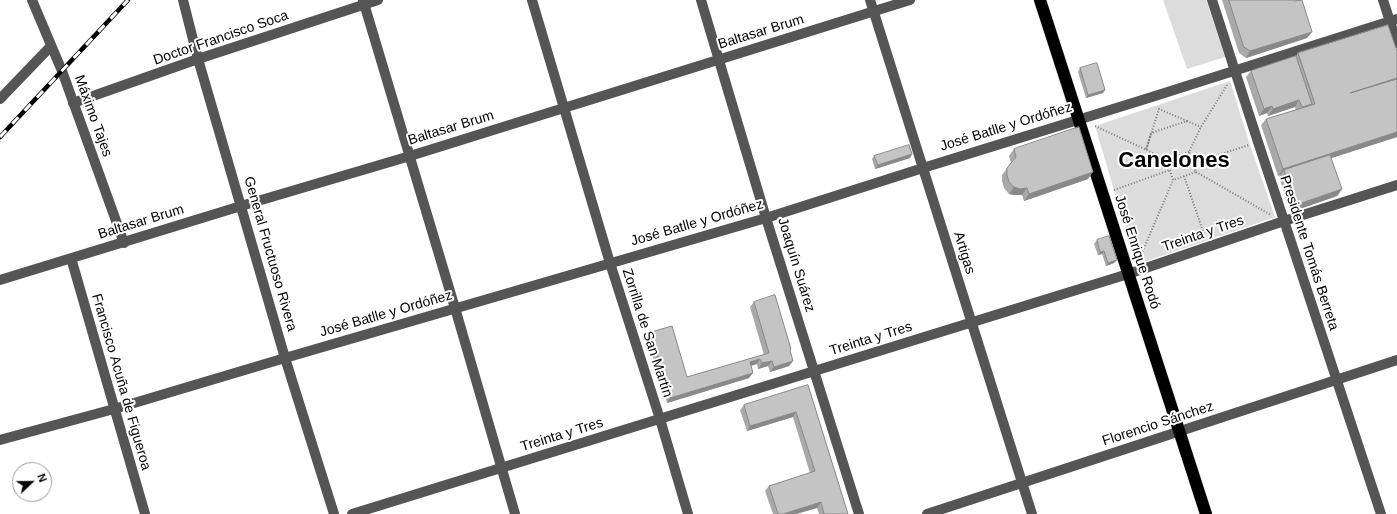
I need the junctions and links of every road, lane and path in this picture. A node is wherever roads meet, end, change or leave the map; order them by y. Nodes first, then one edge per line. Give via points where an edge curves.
1 (32, 0) edge
2 (183, 0) edge
3 (378, 0) edge
4 (532, 0) edge
5 (701, 0) edge
6 (870, 0) edge
7 (910, 0) edge
8 (1040, 0) edge
9 (1212, 0) edge
10 (1383, 0) edge
11 (364, 2) edge
12 (874, 11) junction
13 (1393, 20) edge
14 (1397, 44) edge
15 (51, 46) junction
16 (198, 59) junction
17 (718, 59) junction
18 (1235, 70) junction
19 (1222, 83) dead end
20 (0, 99) edge
21 (72, 103) junction
22 (564, 108) junction
23 (1078, 120) junction
24 (1187, 121) junction
25 (1102, 124) dead end
26 (1095, 126) junction
27 (1201, 127) junction
28 (1097, 133) dead end
29 (1258, 142) junction
30 (1146, 150) junction
31 (1189, 152) junction
32 (410, 156) junction
33 (1166, 159) junction
34 (1193, 163) junction
35 (923, 168) junction
36 (1170, 170) junction
37 (1196, 172) junction
38 (1184, 176) junction
39 (1173, 180) junction
40 (1112, 183) dead end
41 (1397, 186) edge
42 (241, 206) junction
43 (766, 218) junction
44 (1268, 219) dead end
45 (1284, 221) junction
46 (124, 243) junction
47 (1208, 247) junction
48 (1135, 256) dead end
49 (71, 258) junction
50 (1145, 262) dead end
51 (610, 263) junction
52 (1138, 264) junction
53 (1128, 274) junction
54 (0, 280) edge
55 (455, 308) junction
56 (972, 323) junction
57 (285, 358) junction
58 (1397, 360) edge
59 (814, 371) junction
60 (1336, 381) junction
61 (114, 409) junction
62 (660, 419) junction
63 (1179, 432) junction
64 (0, 440) edge
65 (501, 468) junction
66 (1022, 483) junction
67 (145, 514) edge
68 (334, 514) edge
69 (352, 514) edge
70 (515, 514) edge
71 (688, 514) edge
72 (859, 514) edge
73 (927, 514) edge
74 (1032, 514) edge
75 (1206, 514) edge
76 (1381, 514) edge

1 - 15 street, Máximo Tajes
2 - 16 street, General Fructuoso Rivera
3 - 11 street, Doctor Francisco Soca
4 - 22 street, Zorrilla de San Martín
5 - 17 street, Joaquín Suárez
6 - 12 street, Artigas
7 - 12 street, Baltasar Brum
8 - 23 highway, José Enrique Rodó
9 - 18 street, Presidente Tomás Berreta
10 - 13 street
11 - 16 street, Doctor Francisco Soca
11 - 32 street
12 - 17 street, Baltasar Brum
12 - 35 street, Artigas
13 - 14 street
13 - 18 street, José Batlle y Ordóñez
15 - 20 street
15 - 21 street, Máximo Tajes
16 - 21 street, Doctor Francisco Soca
16 - 42 street, General Fructuoso Rivera
17 - 22 street, Baltasar Brum
17 - 43 street, Joaquín Suárez
18 - 23 street, José Batlle y Ordóñez
18 - 29 street, Presidente Tomás Berreta
19 - 27 path via 1230,81
21 - 46 street, Máximo Tajes
22 - 32 street, Baltasar Brum
22 - 51 street, Zorrilla de San Martín
23 - 35 street, José Batlle y Ordóñez
23 - 53 highway, José Enrique Rodó
24 - 27 path
24 - 30 path via 1151,133
24 - 30 path via 1159,109
25 - 26 path
26 - 28 path
26 - 30 path
27 - 31 path
29 - 34 path
29 - 45 street, Presidente Tomás Berreta
30 - 33 path
31 - 33 path
31 - 34 path
32 - 42 street, Baltasar Brum
32 - 55 street
33 - 36 path
34 - 37 path
35 - 43 street, José Batlle y Ordóñez
35 - 56 street, Artigas
36 - 39 path
36 - 40 path via 1114,190
37 - 38 path
37 - 44 path via 1276,217
38 - 39 path
38 - 47 path
39 - 52 path
41 - 45 street, Treinta y Tres
42 - 46 street, Baltasar Brum
42 - 57 street, General Fructuoso Rivera
43 - 51 street, José Batlle y Ordóñez
43 - 59 street, Joaquín Suárez
45 - 47 street, Treinta y Tres
45 - 60 street, Presidente Tomás Berreta
46 - 49 street, Baltasar Brum
47 - 53 street, Treinta y Tres
48 - 52 path
49 - 54 street, Baltasar Brum
49 - 61 street, Francisco Acuña de Figueroa
50 - 52 path
51 - 55 street, José Batlle y Ordóñez
51 - 62 street, Zorrilla de San Martín
53 - 56 street, Treinta y Tres
53 - 63 highway, José Enrique Rodó
55 - 57 street, José Batlle y Ordóñez
55 - 65 street
56 - 59 street, Treinta y Tres
56 - 66 street, Artigas
57 - 61 street, José Batlle y Ordóñez
57 - 68 street, General Fructuoso Rivera
58 - 60 street, Florencio Sánchez
59 - 62 street, Treinta y Tres
59 - 72 street, Joaquín Suárez
60 - 63 street, Florencio Sánchez
60 - 76 street, Presidente Tomás Berreta
61 - 64 street, José Batlle y Ordóñez
61 - 67 street, Francisco Acuña de Figueroa
62 - 65 street, Treinta y Tres
62 - 71 street, Zorrilla de San Martín
63 - 66 street, Florencio Sánchez
63 - 75 highway, José Enrique Rodó
65 - 69 street, Treinta y Tres
65 - 70 street
66 - 73 street, Florencio Sánchez
66 - 74 street, Artigas

